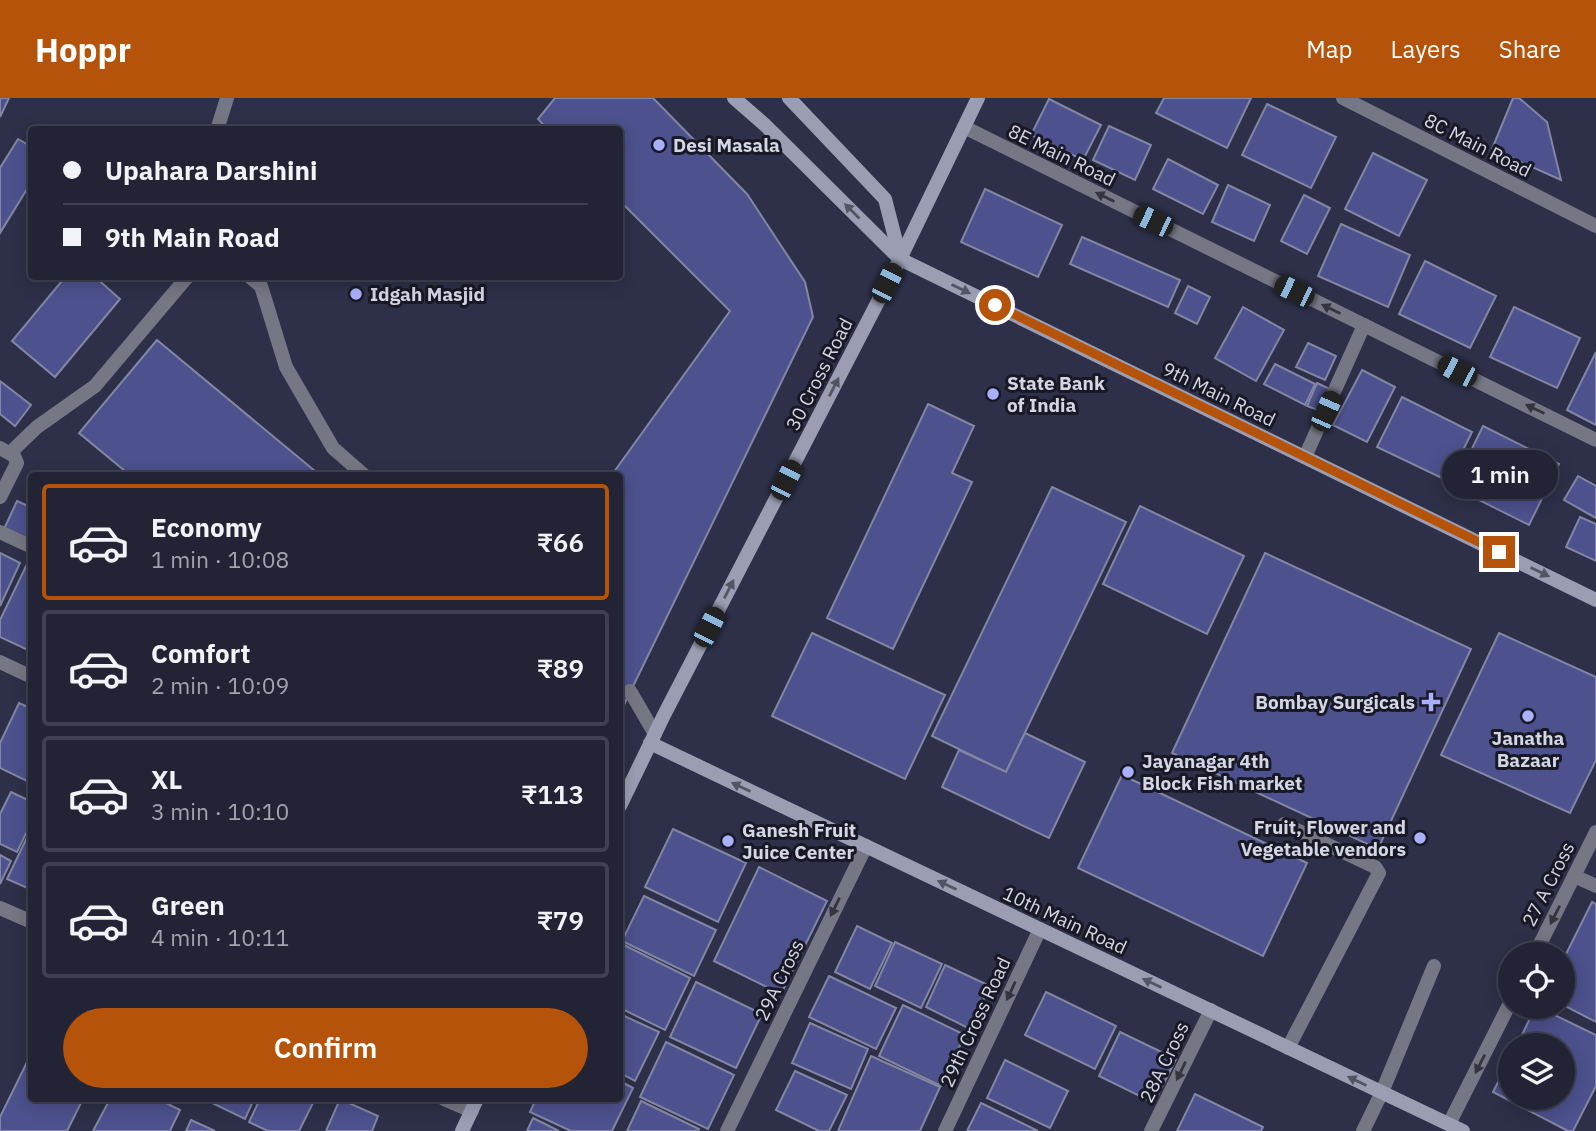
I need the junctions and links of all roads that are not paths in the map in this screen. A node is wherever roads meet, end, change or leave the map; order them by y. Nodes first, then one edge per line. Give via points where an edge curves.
1 (227, 98) edge
2 (734, 98) edge
3 (789, 98) edge
4 (978, 98) edge
5 (1343, 98) edge
6 (218, 126) edge
7 (964, 127) junction
8 (1596, 226) edge
9 (900, 259) junction
10 (185, 280) edge
11 (254, 280) edge
12 (1364, 325) junction
13 (1596, 440) edge
14 (5, 451) edge
15 (1305, 457) junction
16 (360, 472) edge
17 (0, 497) edge
18 (0, 532) edge
19 (28, 545) edge
20 (1596, 600) edge
21 (0, 662) edge
22 (28, 675) edge
23 (630, 691) dead end
24 (652, 739) junction
25 (623, 800) edge
26 (1284, 824) dead end
27 (1596, 832) edge
28 (866, 846) junction
29 (1574, 876) junction
30 (1596, 886) edge
31 (0, 908) edge
32 (28, 920) edge
33 (1040, 929) junction
34 (1541, 942) edge
35 (1434, 966) dead end
36 (1211, 1010) junction
37 (1502, 1019) edge
38 (1288, 1048) junction
39 (1382, 1093) junction
40 (475, 1105) edge
41 (1449, 1124) junction
42 (462, 1131) edge
43 (727, 1131) edge
44 (945, 1131) edge
45 (1151, 1131) edge
46 (1363, 1131) edge
47 (1463, 1131) edge

1 - 6 street
9 -> 2 main road, 9th Main Road
3 - 9 main road via 886,199
4 - 7 main road, 30 Cross Road
5 - 8 street, 8C Main Road
7 - 9 main road, 30 Cross Road
12 -> 7 street, 8E Main Road
9 -> 15 main road, 9th Main Road
24 -> 9 main road, 30 Cross Road
10 - 14 street via 95,386
11 - 16 street via 261,286 286,367 332,448
13 -> 12 street, 8E Main Road
12 - 15 street
14 - 17 street via 16,459 16,468
15 -> 20 main road, 9th Main Road
18 - 19 street
21 - 22 street
23 - 24 street
24 - 25 main road, 30 Cross Road
28 -> 24 main road, 10th Main Road
26 - 38 street via 1379,873
27 - 29 street, 27 A Cross
33 -> 28 main road, 10th Main Road
28 -> 43 street, 29A Cross
29 - 30 street
29 -> 34 street, 27 A Cross
31 - 32 street
36 -> 33 main road, 10th Main Road
33 -> 44 street, 29th Cross Road
35 - 39 street
36 - 38 main road, 10th Main Road
36 -> 45 street, 28A Cross
37 -> 41 street
39 -> 38 main road, 10th Main Road
39 - 41 main road, 10th Main Road
39 - 46 street
40 - 42 main road
41 - 47 main road, 10th Main Road

